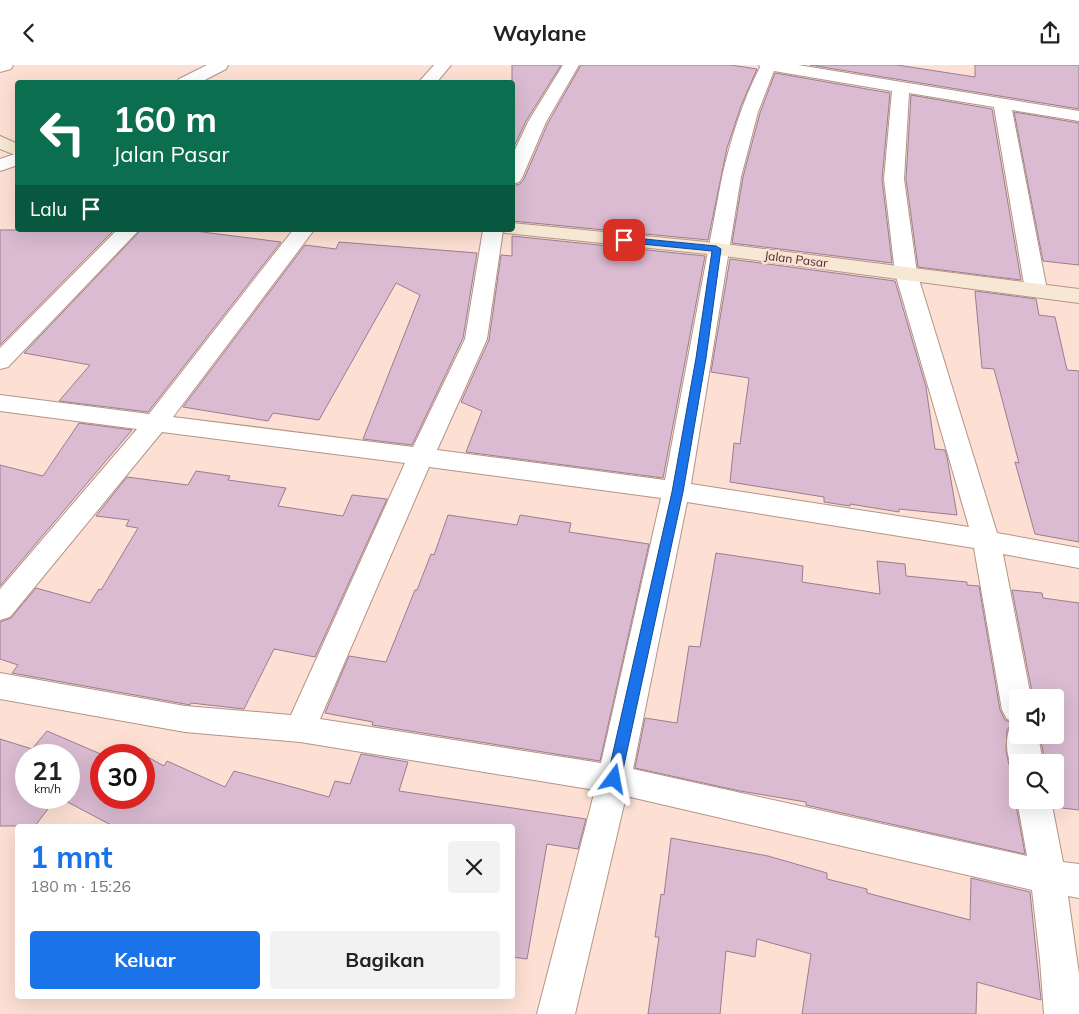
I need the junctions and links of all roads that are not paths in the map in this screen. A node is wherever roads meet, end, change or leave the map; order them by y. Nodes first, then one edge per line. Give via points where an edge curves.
1 (5, 65) edge
2 (220, 65) edge
3 (442, 65) edge
4 (570, 65) edge
5 (768, 65) edge
6 (0, 67) edge
7 (191, 80) edge
8 (429, 80) edge
9 (901, 88) junction
10 (1002, 104) junction
11 (1079, 116) edge
12 (0, 142) edge
13 (15, 150) edge
14 (15, 160) edge
15 (0, 165) edge
16 (515, 171) edge
17 (515, 229) edge
18 (126, 232) edge
19 (302, 232) edge
20 (493, 232) edge
21 (716, 249) junction
22 (906, 273) junction
23 (1036, 290) junction
24 (1079, 296) edge
25 (0, 362) edge
26 (0, 403) edge
27 (155, 424) junction
28 (421, 456) junction
29 (677, 492) junction
30 (986, 540) junction
31 (1079, 558) edge
32 (0, 609) edge
33 (0, 686) edge
34 (1014, 689) edge
35 (300, 729) junction
36 (614, 779) junction
37 (1037, 809) edge
38 (1064, 879) edge
39 (556, 1014) edge
40 (1063, 1014) edge

1 - 6 street
2 - 7 street
3 - 8 street
4 - 16 street via 537,122
5 - 9 street
5 - 21 street via 741,133
9 - 10 street
9 - 22 street via 894,179
10 - 11 street
10 - 23 street
12 - 13 street
14 - 15 street
17 - 21 street, Jalan Pasar
18 - 25 street
19 - 27 street
20 - 28 street via 476,339
21 - 22 street, Jalan Pasar
21 - 29 street
22 - 23 street, Jalan Pasar
22 - 30 street
23 - 24 street, Jalan Pasar
26 - 27 street
27 - 28 street
27 - 32 street
28 - 29 street
28 - 35 street
29 - 30 street
29 - 36 street
30 - 31 street
30 - 34 street
33 - 35 street via 184,719
35 - 36 street
36 - 38 street
36 - 39 street
37 - 38 street
38 - 40 street

